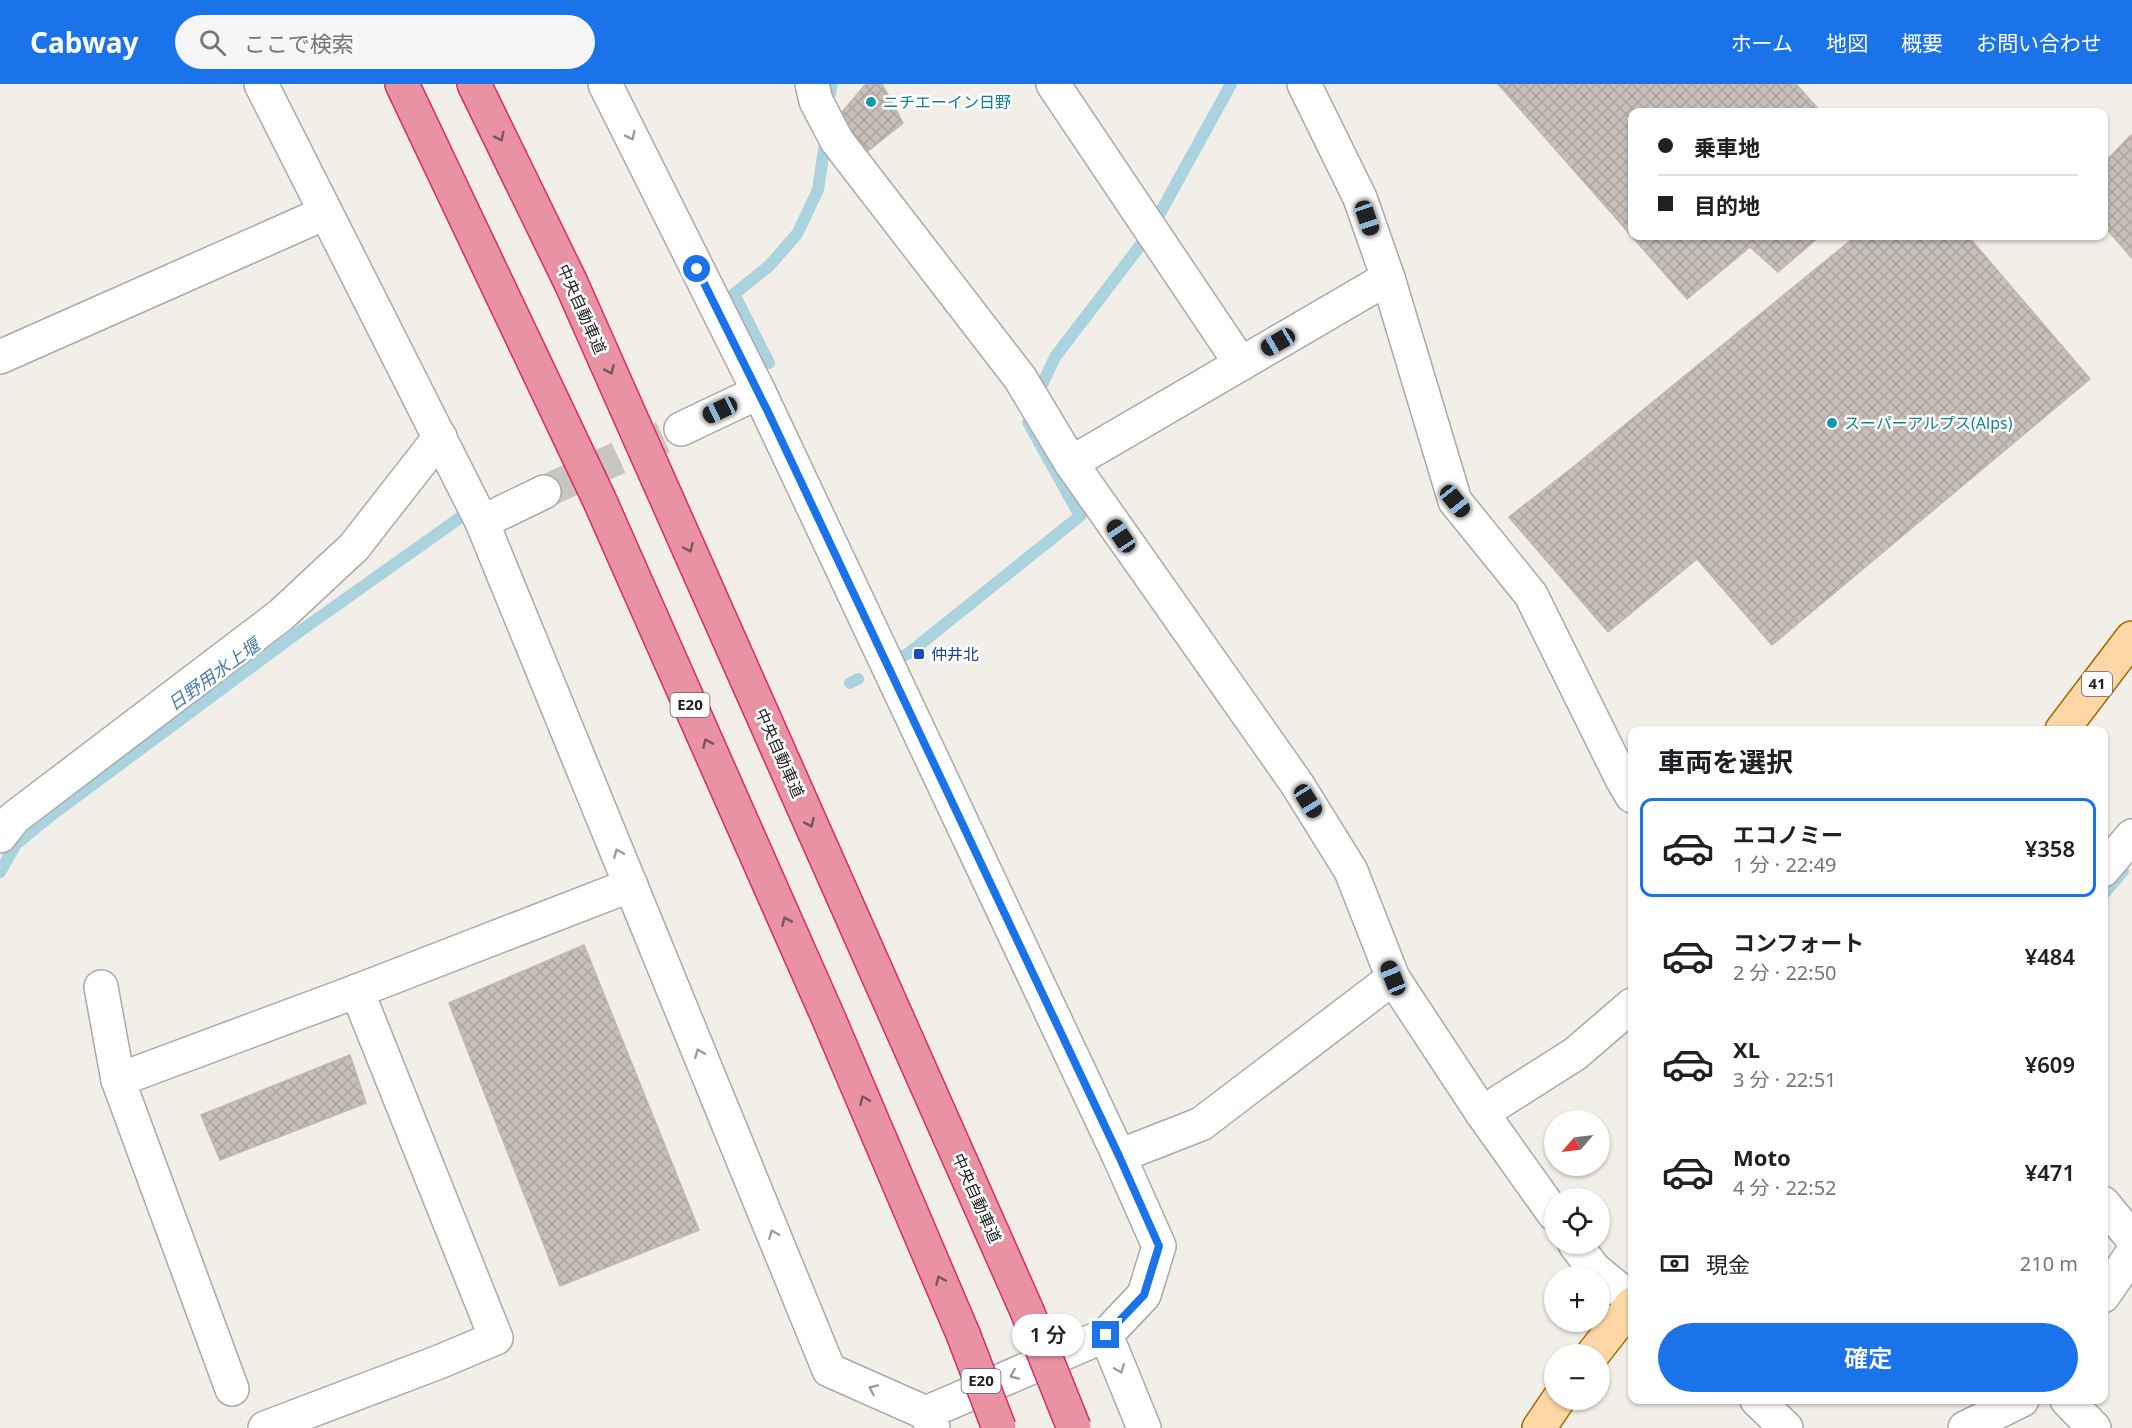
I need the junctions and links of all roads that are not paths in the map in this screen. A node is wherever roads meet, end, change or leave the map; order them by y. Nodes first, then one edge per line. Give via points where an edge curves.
1 (261, 84) edge
2 (402, 84) edge
3 (474, 84) edge
4 (605, 84) edge
5 (1053, 84) edge
6 (1304, 84) edge
7 (814, 93) edge
8 (325, 213) junction
9 (1388, 278) junction
10 (0, 357) edge
11 (1241, 364) junction
12 (759, 392) junction
13 (681, 429) tunnel mouth
14 (441, 437) junction
15 (1071, 463) junction
16 (544, 492) tunnel mouth
17 (482, 522) junction
18 (2132, 638) edge
19 (2065, 726) edge
20 (1628, 789) edge
21 (0, 836) edge
22 (2132, 836) edge
23 (2108, 864) edge
24 (631, 885) junction
25 (1393, 978) junction
26 (101, 987) dead end
27 (357, 991) junction
28 (1628, 1008) edge
29 (118, 1080) junction
30 (1482, 1113) junction
31 (1119, 1156) junction
32 (1544, 1200) edge
33 (2108, 1209) edge
34 (2132, 1238) edge
35 (1583, 1254) edge
36 (2132, 1254) edge
37 (2108, 1289) edge
38 (1628, 1299) edge
39 (1628, 1307) edge
40 (1106, 1335) junction
41 (1600, 1344) edge
42 (232, 1389) dead end
43 (1761, 1404) edge
44 (2014, 1404) edge
45 (2071, 1404) edge
46 (1551, 1410) edge
47 (929, 1420) edge
48 (265, 1428) edge
49 (999, 1428) edge
50 (1074, 1428) edge
51 (1144, 1428) edge
52 (1539, 1428) edge
53 (1786, 1428) edge
54 (1965, 1428) edge
55 (2094, 1428) edge

1 - 8 street
49 -> 2 highway, E20, bridge via 824,1006 599,499
3 -> 50 highway, 中央自動車道, bridge via 576,294 1027,1311
4 -> 12 street
5 - 11 street
6 - 9 street via 1360,198
7 - 15 street via 837,141 1020,378
8 - 10 street
8 - 14 street
9 - 11 street
9 - 20 street via 1455,501 1531,595
11 - 15 street
12 - 13 street
12 - 31 street
14 - 17 street
14 - 21 street via 354,547 281,615 14,818
15 - 25 street via 1297,784 1351,871
16 - 17 street
24 -> 17 street
18 - 19 main road, 41
22 - 23 street
24 - 27 street
47 -> 24 street via 829,1370
25 - 30 street
25 - 31 street via 1201,1124
26 - 29 street
27 - 29 street
27 - 48 street via 496,1338
28 - 30 street via 1575,1054
29 - 42 street
30 - 32 street
31 - 40 street via 1159,1246 1144,1295
33 - 34 street
35 - 38 street
36 - 37 street
39 - 41 main road
40 -> 47 street
40 -> 51 street
43 - 53 street
44 - 54 street
45 - 55 street
46 - 52 main road

